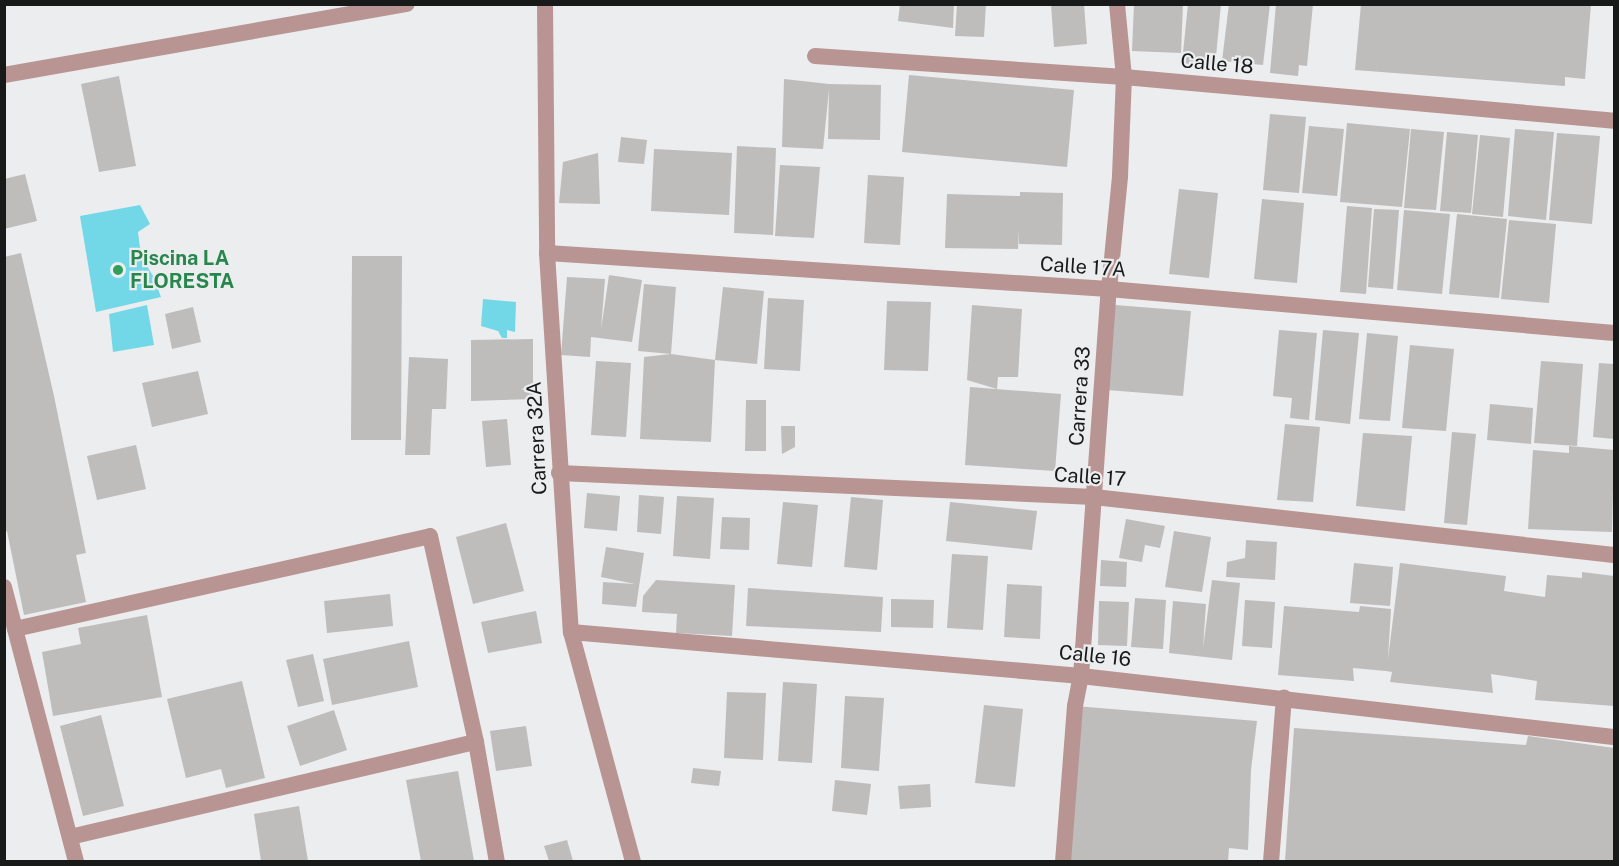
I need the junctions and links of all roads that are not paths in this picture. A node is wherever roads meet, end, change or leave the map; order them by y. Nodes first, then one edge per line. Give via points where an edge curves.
1 (407, 4) edge
2 (545, 4) edge
3 (1117, 4) edge
4 (815, 56) dead end
5 (4, 75) edge
6 (1124, 77) junction
7 (1614, 121) edge
8 (548, 253) junction
9 (1108, 289) junction
10 (1614, 333) edge
11 (560, 473) junction
12 (1094, 497) junction
13 (1614, 555) edge
14 (4, 586) edge
15 (15, 629) junction
16 (571, 632) junction
17 (1081, 676) junction
18 (1284, 698) junction
19 (1614, 737) edge
20 (476, 742) junction
21 (70, 837) junction
22 (76, 861) edge
23 (497, 861) edge
24 (633, 861) edge
25 (1063, 861) edge
26 (1271, 861) edge

1 - 5 street
2 - 8 street, Carrera 32A
3 - 6 street, Carrera 33
4 - 6 street, Calle 18
6 - 7 street, Calle 18
6 - 9 street, Carrera 33 via 1120,176
8 - 9 street, Calle 17A
8 - 11 street, Carrera 32A
9 - 10 street, Calle 17A
9 - 12 street, Carrera 33
11 - 12 street, Calle 17
11 - 16 street, Carrera 32A
12 - 13 street, Calle 17
12 - 17 street, Carrera 33
14 - 15 street
15 - 20 street via 430,536
15 - 21 street
16 - 17 street, Calle 16
16 - 24 street, Carrera 32A
17 - 18 street, Calle 16
17 - 25 street, Carrera 33
18 - 19 street, Calle 16
18 - 26 street
20 - 21 street
20 - 23 street
21 - 22 street

